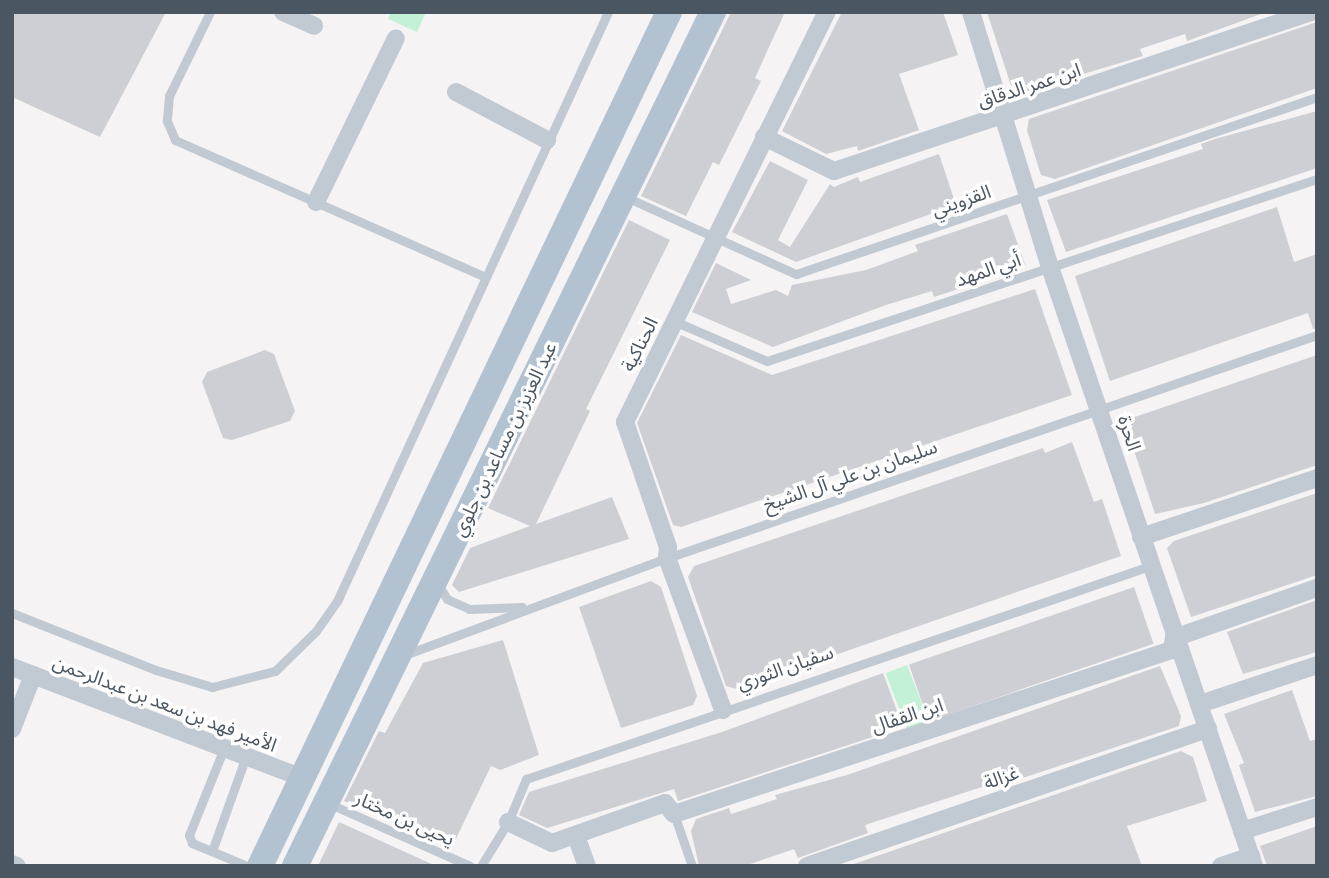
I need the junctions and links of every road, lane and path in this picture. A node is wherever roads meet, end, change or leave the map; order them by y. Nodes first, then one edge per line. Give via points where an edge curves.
1 (209, 12) edge
2 (283, 12) edge
3 (608, 12) edge
4 (669, 12) edge
5 (713, 12) edge
6 (827, 12) edge
7 (971, 12) edge
8 (1311, 12) edge
9 (314, 26) dead end
10 (396, 38) dead end
11 (456, 92) dead end
12 (1317, 97) edge
13 (1004, 116) junction
14 (764, 137) junction
15 (547, 140) junction
16 (1317, 179) edge
17 (623, 195) junction
18 (1028, 196) junction
19 (316, 202) junction
20 (713, 236) junction
21 (1049, 267) junction
22 (485, 277) junction
23 (674, 321) junction
24 (1317, 335) edge
25 (1099, 407) junction
26 (1317, 478) edge
27 (1141, 537) junction
28 (667, 558) junction
29 (1150, 566) junction
30 (436, 581) junction
31 (1317, 588) edge
32 (530, 607) junction
33 (12, 613) edge
34 (1174, 638) junction
35 (398, 657) junction
36 (1317, 665) edge
37 (12, 667) edge
38 (33, 675) junction
39 (1200, 704) junction
40 (723, 710) junction
41 (12, 729) edge
42 (1208, 729) junction
43 (225, 748) junction
44 (246, 756) junction
45 (302, 778) junction
46 (325, 802) junction
47 (1317, 807) edge
48 (674, 814) junction
49 (508, 822) junction
50 (1242, 831) junction
51 (576, 836) junction
52 (212, 851) junction
53 (1253, 861) edge
54 (247, 866) edge
55 (260, 866) edge
56 (295, 866) edge
57 (470, 866) edge
58 (481, 866) edge
59 (587, 866) edge
60 (692, 866) edge
61 (807, 866) edge
62 (1221, 866) edge

1 - 19 lane via 169,96 167,121 175,140
2 - 9 street
3 - 15 lane
4 - 45 main road, عبد العزيز بن مساعد بن جلوي
5 - 17 main road, عبد العزيز بن مساعد بن جلوي
6 - 14 street, الحناكية
7 - 13 street, الحرة
8 - 13 street, ابن عمر الدقاق
10 - 19 street
11 - 15 street
12 - 18 lane, القزويني
13 - 14 street, ابن عمر الدقاق via 834,171
13 - 18 street, الحرة
14 - 20 street, الحناكية
15 - 22 lane
16 - 21 lane, أبي المهد
17 - 20 lane, القزويني
17 - 30 main road, عبد العزيز بن مساعد بن جلوي
18 - 20 lane, القزويني via 796,274
18 - 21 street, الحرة
19 - 22 lane
20 - 23 street, الحناكية
21 - 23 lane, أبي المهد via 767,361
21 - 25 street, الحرة
22 - 33 lane via 338,599 316,631 275,671 212,687
23 - 28 street, الحناكية via 625,422 668,547
24 - 25 lane, سليمان بن علي آل الشيخ
25 - 27 street, الحرة
25 - 28 lane, سليمان بن علي آل الشيخ
26 - 27 street
27 - 29 street, الحرة
28 - 32 lane, سليمان بن علي آل الشيخ
28 - 40 street, الحناكية
29 - 34 street, الحرة
29 - 40 lane, سفيان الثوري
30 - 32 lane via 447,598 469,610
30 - 35 main road, عبد العزيز بن مساعد بن جلوي
31 - 34 street, ابن القفال
32 - 35 lane, سليمان بن علي آل الشيخ
34 - 39 street, الحرة
34 - 48 street, ابن القفال via 1172,650
35 - 46 main road, عبد العزيز بن مساعد بن جلوي
36 - 39 street
37 - 38 street, الأمير فهد بن سعد بن عبدالرحمن
38 - 41 street
38 - 43 street, الأمير فهد بن سعد بن عبدالرحمن
39 - 42 street, الحرة
40 - 49 lane, سفيان الثوري via 526,779
42 - 50 street, الحرة
42 - 61 street, غزالة
43 - 44 street, الأمير فهد بن سعد بن عبدالرحمن
43 - 52 lane via 190,832 192,843
44 - 45 street, الأمير فهد بن سعد بن عبدالرحمن
44 - 52 lane
45 - 55 main road, عبد العزيز بن مساعد بن جلوي
46 - 56 main road, عبد العزيز بن مساعد بن جلوي
46 - 57 lane, يحيى بن مختار
47 - 50 street
48 - 51 street, ابن القفال via 665,803
48 - 60 lane
49 - 51 street, ابن القفال via 552,843
49 - 58 lane, سفيان الثوري
50 - 53 street, الحرة
51 - 59 street
52 - 54 lane
53 - 62 street

